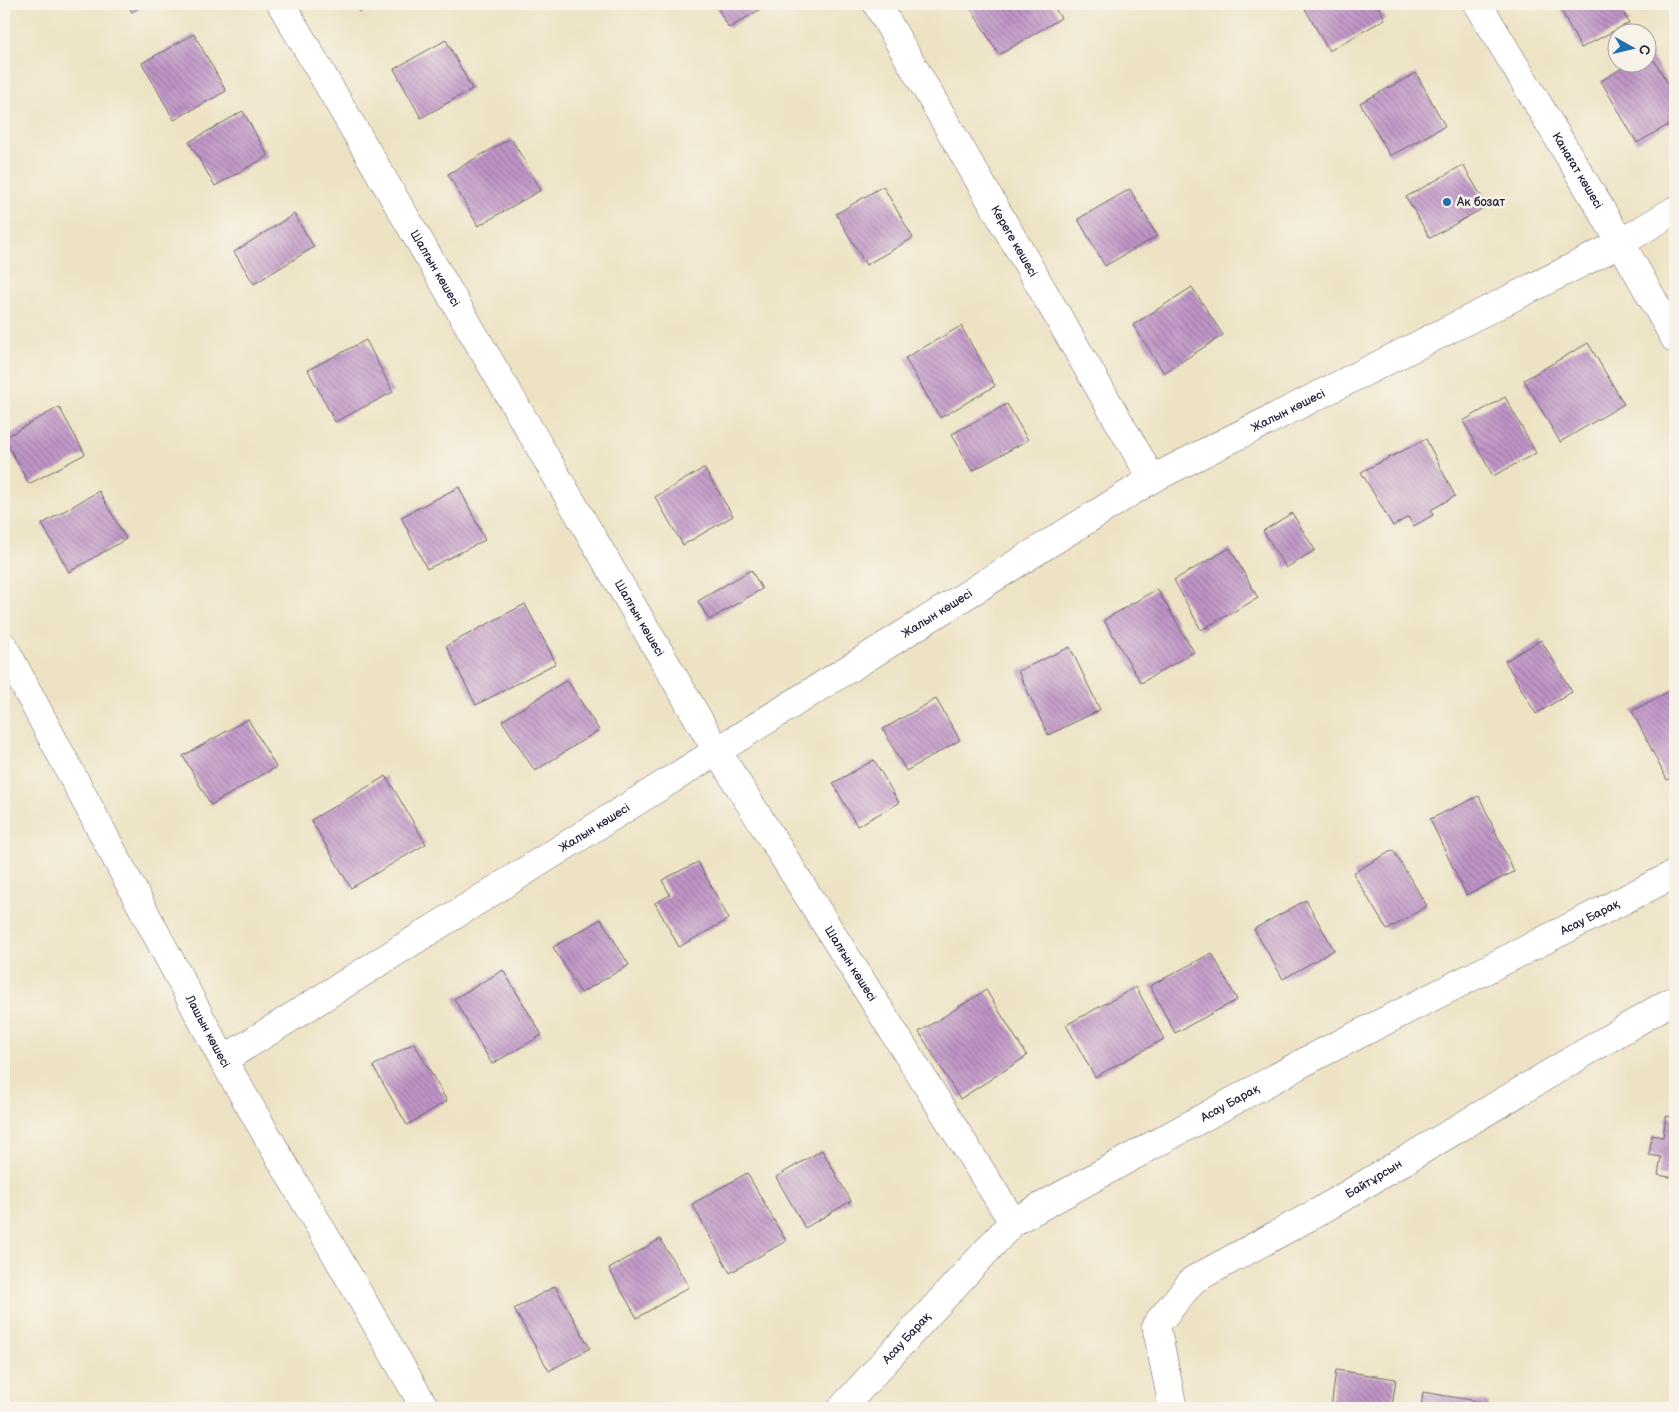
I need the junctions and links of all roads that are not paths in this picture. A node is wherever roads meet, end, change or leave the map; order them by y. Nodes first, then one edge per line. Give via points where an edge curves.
1 (281, 4) edge
2 (877, 4) edge
3 (1478, 4) edge
4 (1675, 210) edge
5 (1621, 243) junction
6 (1675, 339) edge
7 (1152, 479) junction
8 (4, 647) edge
9 (717, 751) junction
10 (1675, 874) edge
11 (1675, 1000) edge
12 (223, 1060) junction
13 (1013, 1222) junction
14 (425, 1408) edge
15 (842, 1408) edge
16 (1173, 1408) edge

1 - 9 street, Шалғын көшесі
2 - 7 street, Кереге көшесі
3 - 5 street, Канағат көшесі
4 - 5 street, Жалын көшесі
5 - 6 street, Канағат көшесі
5 - 7 street, Жалын көшесі
7 - 9 street, Жалын көшесі
8 - 12 street, Лашын көшесі
9 - 12 street, Жалын көшесі
9 - 13 street, Шалғын көшесі
10 - 13 street, Асау Барақ via 1308,1060
11 - 16 street, Байтұрсын via 1320,1211 1193,1280 1156,1325
12 - 14 street, Лашын көшесі
13 - 15 street, Асау Барақ

